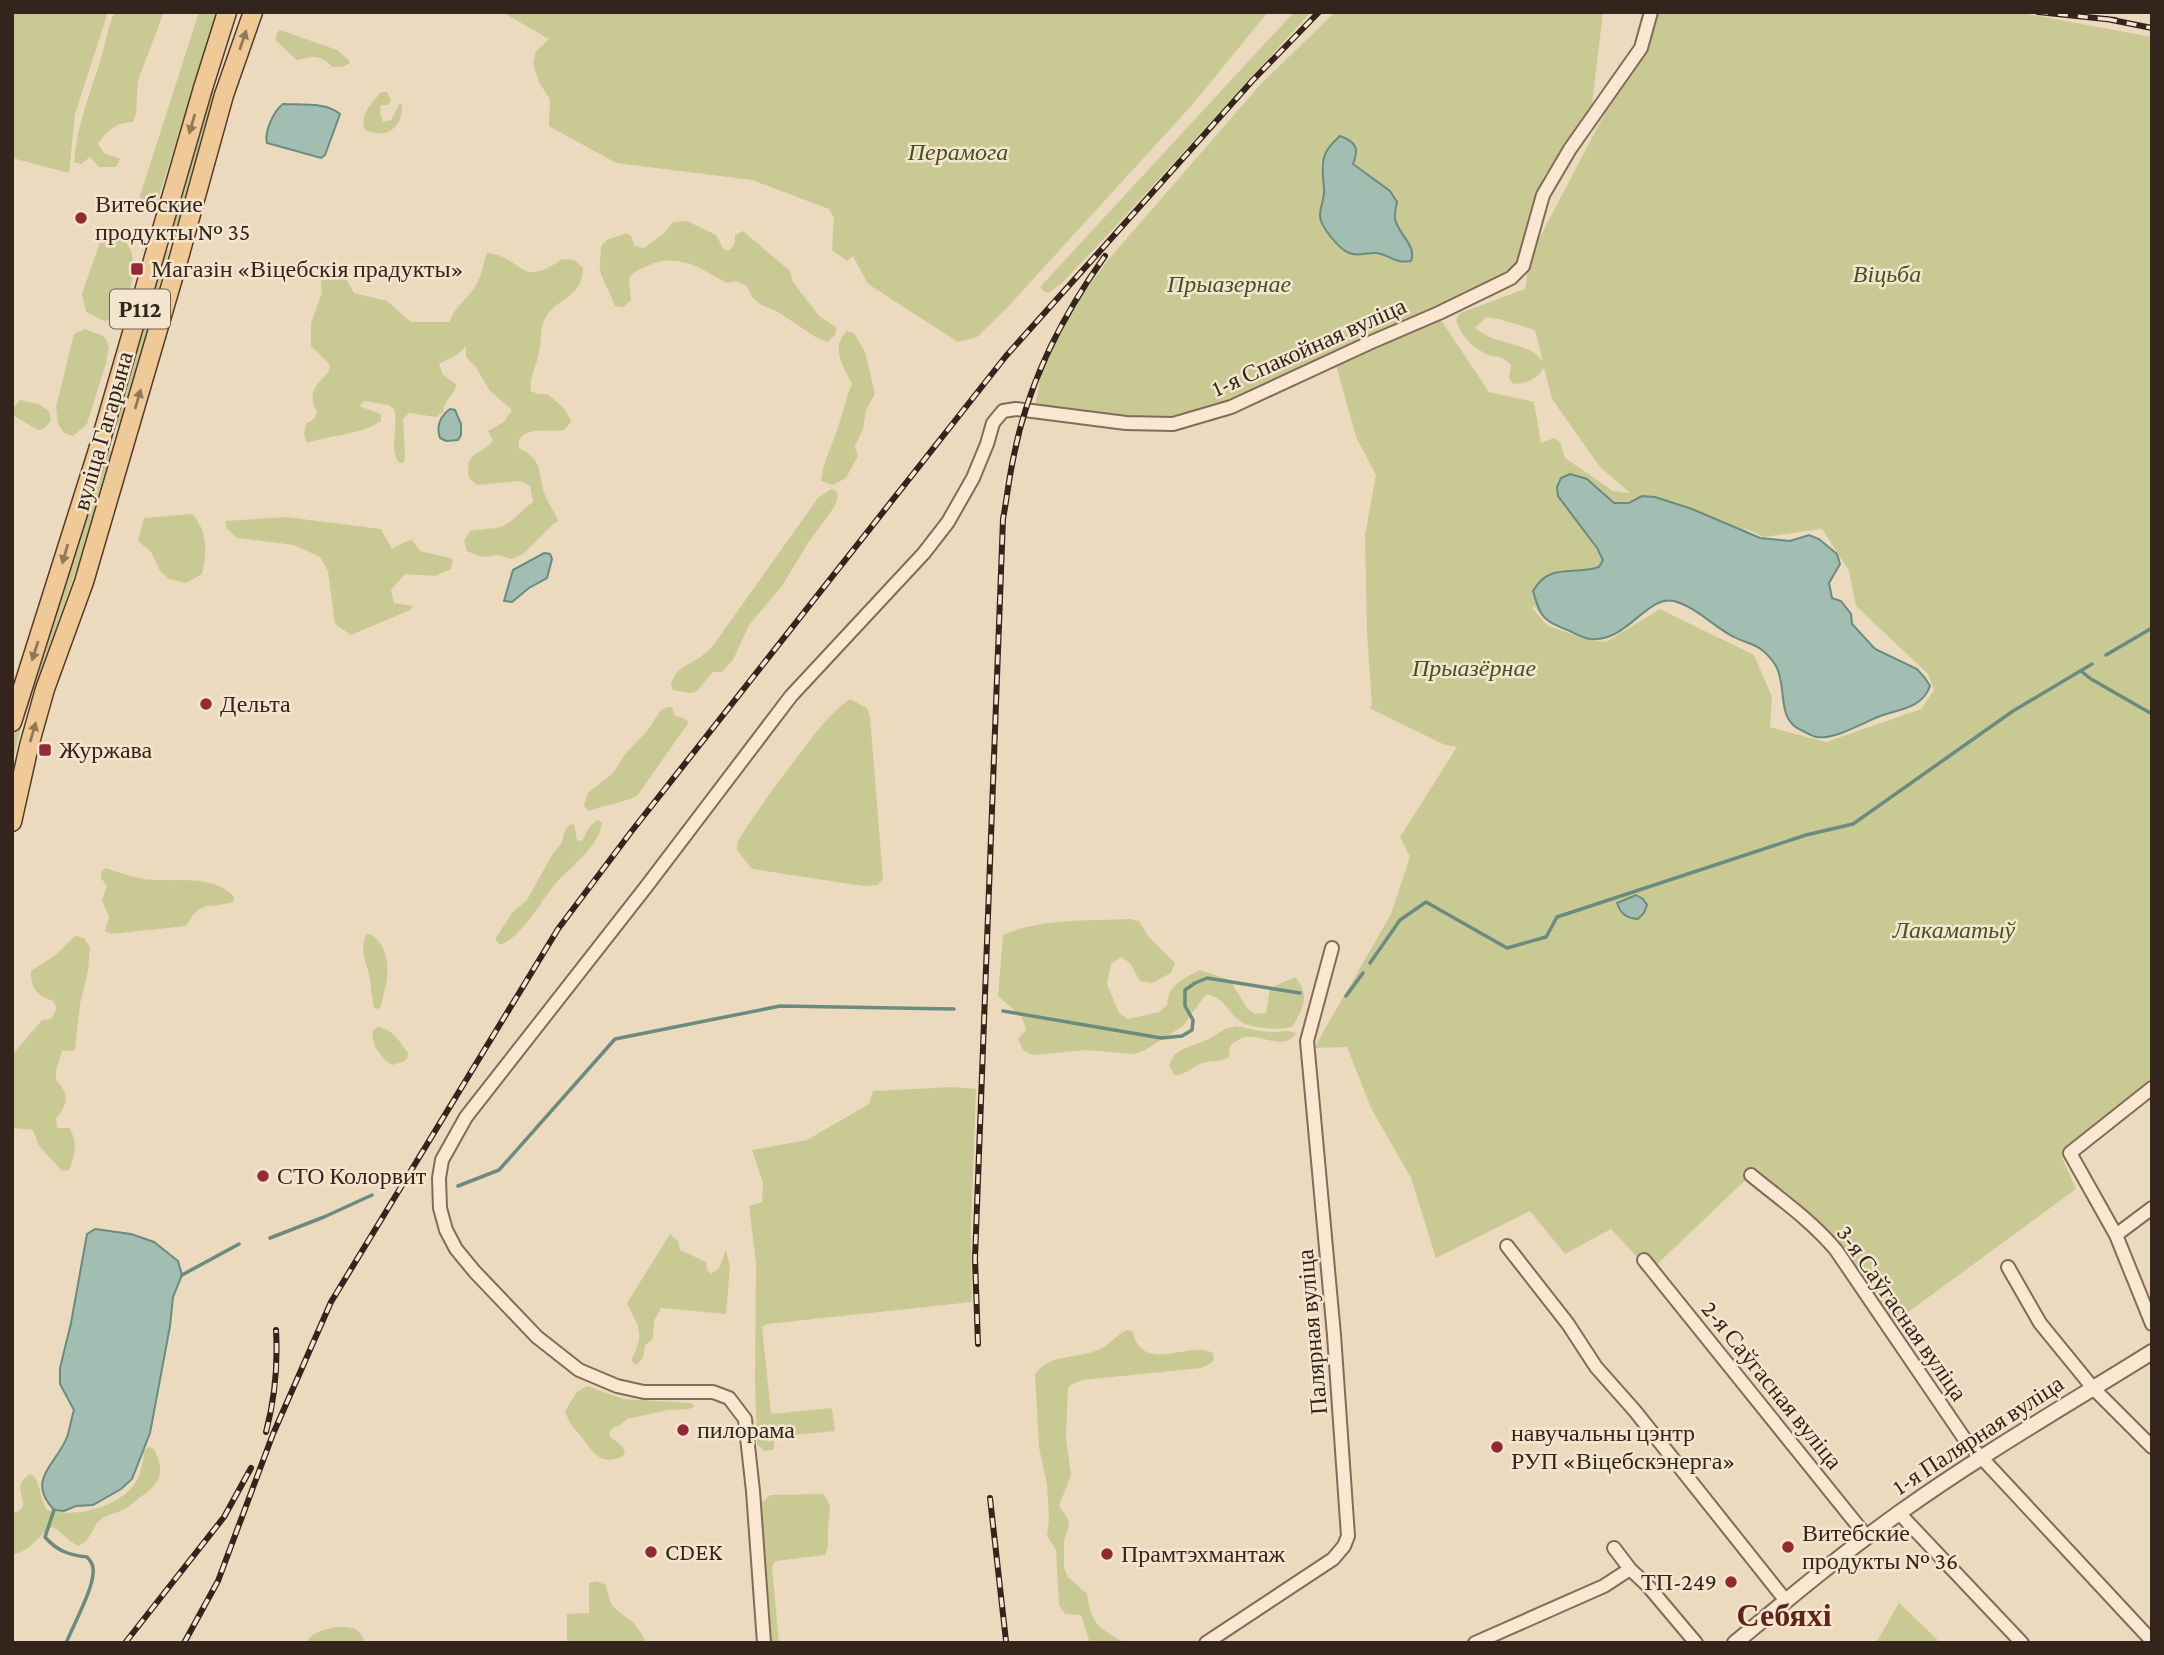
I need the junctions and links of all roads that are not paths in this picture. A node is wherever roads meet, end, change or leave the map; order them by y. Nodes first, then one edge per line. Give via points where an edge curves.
1 (227, 12) edge
2 (253, 12) edge
3 (1651, 12) edge
4 (212, 60) junction
5 (234, 67) junction
6 (203, 88) junction
7 (224, 95) junction
8 (107, 419) junction
9 (130, 426) junction
10 (98, 450) junction
11 (121, 457) junction
12 (12, 722) edge
13 (12, 822) edge
14 (1332, 948) dead end
15 (2152, 1088) edge
16 (1751, 1175) dead end
17 (2152, 1208) edge
18 (2116, 1235) junction
19 (1507, 1246) dead end
20 (1644, 1260) dead end
21 (2008, 1267) dead end
22 (2152, 1324) edge
23 (2152, 1352) edge
24 (2093, 1388) junction
25 (2152, 1447) edge
26 (1981, 1457) junction
27 (1899, 1513) junction
28 (1867, 1537) junction
29 (1614, 1548) dead end
30 (1630, 1569) junction
31 (1786, 1601) junction
32 (2152, 1641) edge
33 (764, 1643) edge
34 (1206, 1643) edge
35 (1475, 1643) edge
36 (1696, 1643) edge
37 (1735, 1643) edge
38 (2022, 1643) edge

1 - 4 main road, вуліца Гагарына / Р112
5 -> 2 main road, вуліца Гагарына / Р112
3 - 33 street, 1-я Спакойная вуліца via 1642,48 1543,195 1523,266 1511,278 1231,407 1173,424 1003,411 993,423 973,478 948,522 790,696 466,1116 442,1160 440,1208 456,1249 557,1354 579,1370 617,1386 643,1392 713,1392 729,1398 745,1419
4 - 5 main road via 218,73
4 - 6 main road, вуліца Гагарына / Р112
5 - 7 main road, вуліца Гагарына / Р112
6 - 7 main road via 216,81
6 -> 8 main road, вуліца Гагарына / Р112
9 -> 7 main road, вуліца Гагарына / Р112
8 - 9 main road via 117,433
8 - 10 main road, вуліца Гагарына / Р112
9 - 11 main road, вуліца Гагарына / Р112
10 - 11 main road via 111,446
10 -> 12 main road, вуліца Гагарына / Р112
13 -> 11 main road, вуліца Гагарына / Р112 via 45,689 84,582
14 - 34 street, Палярная вуліца via 1307,1041 1348,1536 1333,1559
15 - 18 street via 2070,1153
16 - 26 street, 3-я Саўгасная вуліца via 1809,1221 1836,1250
17 - 18 street
18 - 22 street
19 - 31 street via 1596,1367
20 - 28 street, 2-я Саўгасная вуліца
21 - 24 street via 2040,1322
23 - 24 street, 1-я Палярная вуліца
24 - 25 street
24 - 26 street, 1-я Палярная вуліца
26 - 27 street, 1-я Палярная вуліца
26 - 32 street, 3-я Саўгасная вуліца
27 - 28 street, 1-я Палярная вуліца
27 - 38 street
28 - 31 street, 1-я Палярная вуліца
29 - 30 street
30 - 35 street via 1604,1586
30 - 36 street
31 - 37 street, 1-я Палярная вуліца

